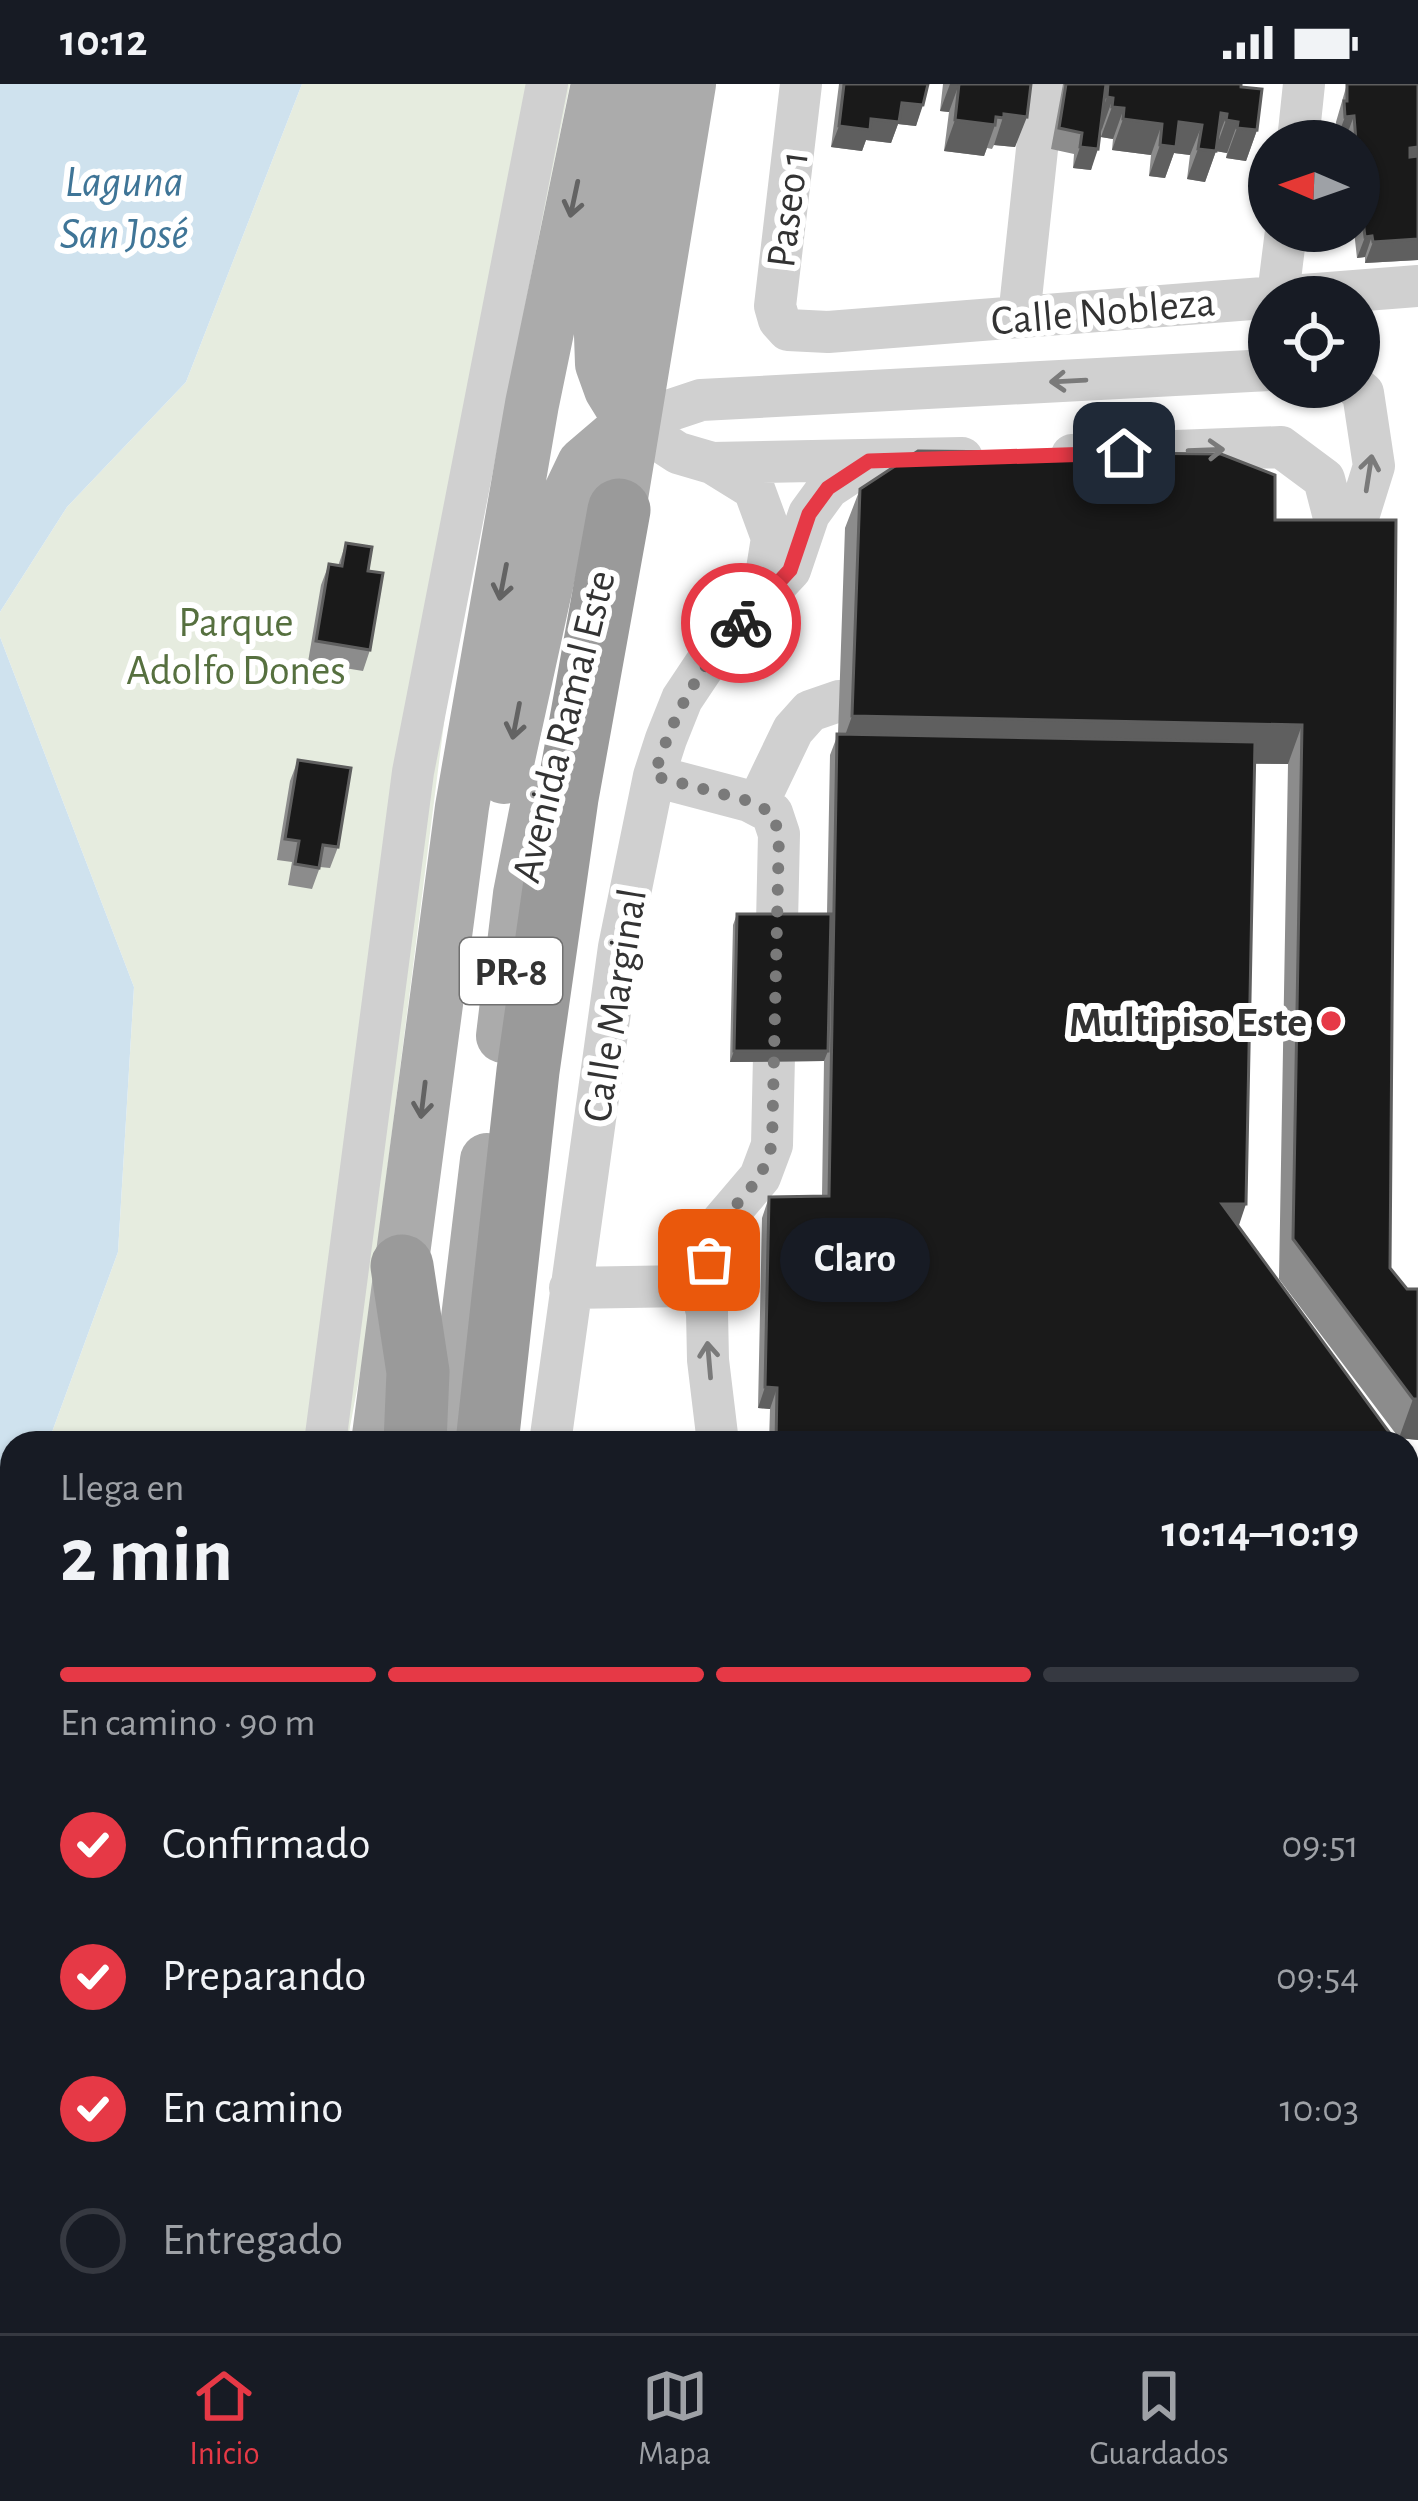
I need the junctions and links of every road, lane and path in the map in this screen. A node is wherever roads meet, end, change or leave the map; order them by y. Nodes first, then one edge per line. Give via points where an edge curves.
1 (548, 84) edge
2 (598, 84) edge
3 (643, 84) edge
4 (689, 84) edge
5 (801, 84) edge
6 (1044, 84) edge
7 (1304, 84) edge
8 (1300, 120) edge
9 (1418, 286) edge
10 (1380, 288) edge
11 (1248, 298) edge
12 (1018, 317) junction
13 (788, 330) joint
14 (1248, 371) edge
15 (1366, 408) edge
16 (632, 423) junction
17 (869, 461) junction
18 (712, 463) junction
19 (619, 510) junction
20 (762, 601) junction
21 (839, 701) dead end
22 (654, 776) junction
23 (757, 806) junction
24 (437, 983) junction
25 (402, 1266) junction
26 (697, 1279) junction
27 (570, 1288) junction
28 (327, 1431) edge
29 (380, 1431) edge
30 (416, 1431) edge
31 (454, 1431) edge
32 (488, 1431) edge
33 (552, 1431) edge
34 (717, 1431) edge

1 - 28 street via 413,772
2 -> 24 main road, Avenida Ramal Este / PR-8 via 532,404
3 - 16 main road via 601,335 610,389
4 - 16 main road, Avenida Ramal Este / PR-8
5 - 13 street, Paseo 1 via 775,306
6 - 12 street
7 - 8 street
9 - 10 street, Calle Nobleza
11 - 12 street, Calle Nobleza
12 - 13 street, Calle Nobleza
14 -> 16 street via 701,400
17 -> 15 street via 949,475 1018,456 1282,447 1324,478 1345,560 1374,466
16 - 18 street
16 - 19 main road, Avenida Ramal Este / PR-8
16 -> 24 main road via 584,464 563,508 490,851
17 - 18 street
17 - 20 street, Calle Marginal via 828,488 809,514 790,570
18 - 19 street via 664,472
18 - 20 street via 754,489 772,538
19 - 31 main road, Avenida Ramal Este / PR-8 via 548,754 520,894
19 - 32 highway via 528,1071
20 - 22 street, Calle Marginal via 682,699
21 - 23 street via 810,711 793,730
22 - 23 street
22 - 27 street, Calle Marginal
23 - 26 street via 772,813 779,834 772,1145 760,1177 720,1224
24 -> 25 main road, Avenida Ramal Este / PR-8
25 - 29 main road, Avenida Ramal Este / PR-8
25 - 30 highway via 418,1372
26 - 27 street via 686,1286
34 -> 26 street
27 - 33 street, Calle Marginal

